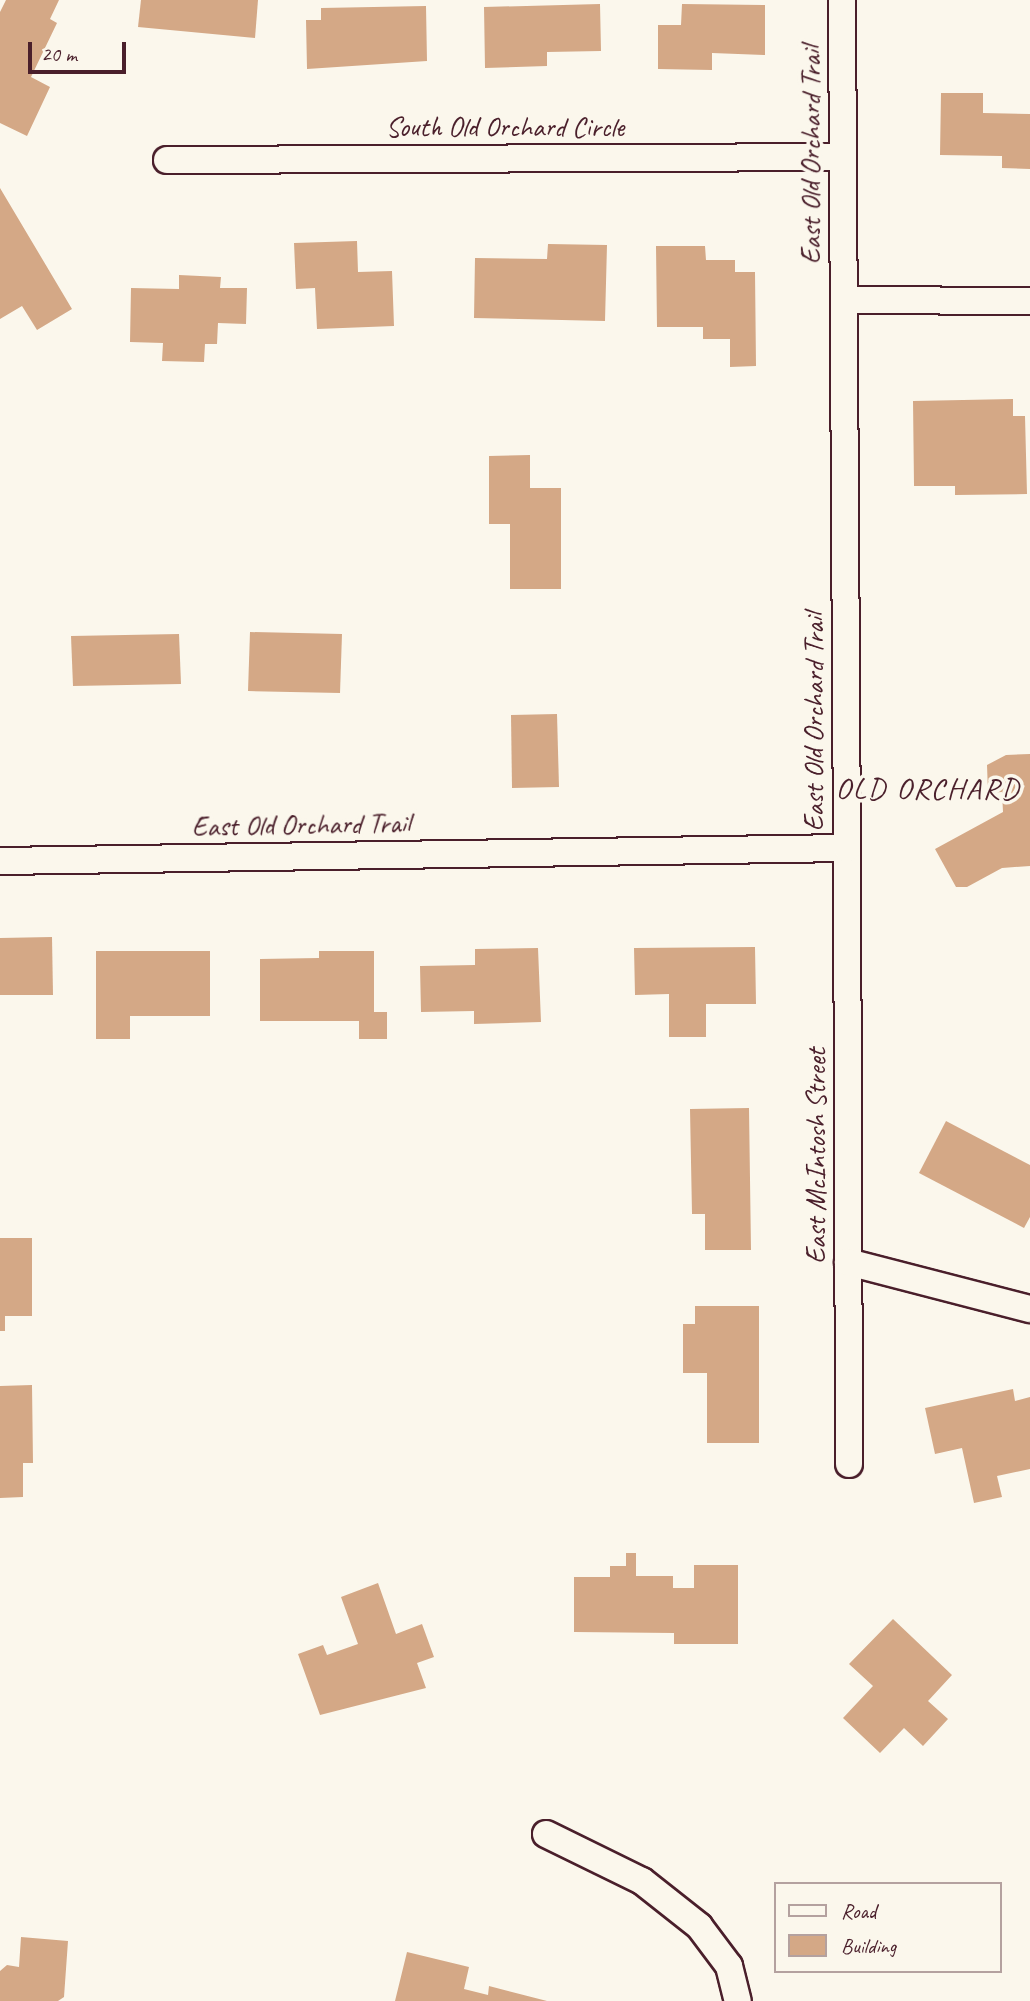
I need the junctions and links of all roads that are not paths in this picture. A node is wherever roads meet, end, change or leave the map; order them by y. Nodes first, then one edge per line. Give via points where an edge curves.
1 (842, 0) edge
2 (842, 157) junction
3 (167, 160) dead end
4 (844, 300) junction
5 (1030, 301) edge
6 (847, 848) junction
7 (0, 862) edge
8 (848, 1262) junction
9 (1030, 1309) edge
10 (849, 1464) dead end
11 (545, 1834) dead end
12 (738, 2001) edge

1 - 2 street, East Old Orchard Trail
2 - 3 street, South Old Orchard Circle
2 - 4 street, East Old Orchard Trail
4 - 5 street
4 - 6 street, East Old Orchard Trail
6 - 7 street, East Old Orchard Trail
6 - 8 street, East McIntosh Street
8 - 9 street
8 - 10 street, East McIntosh Street
11 - 12 street via 642,1881 699,1926 729,1966

